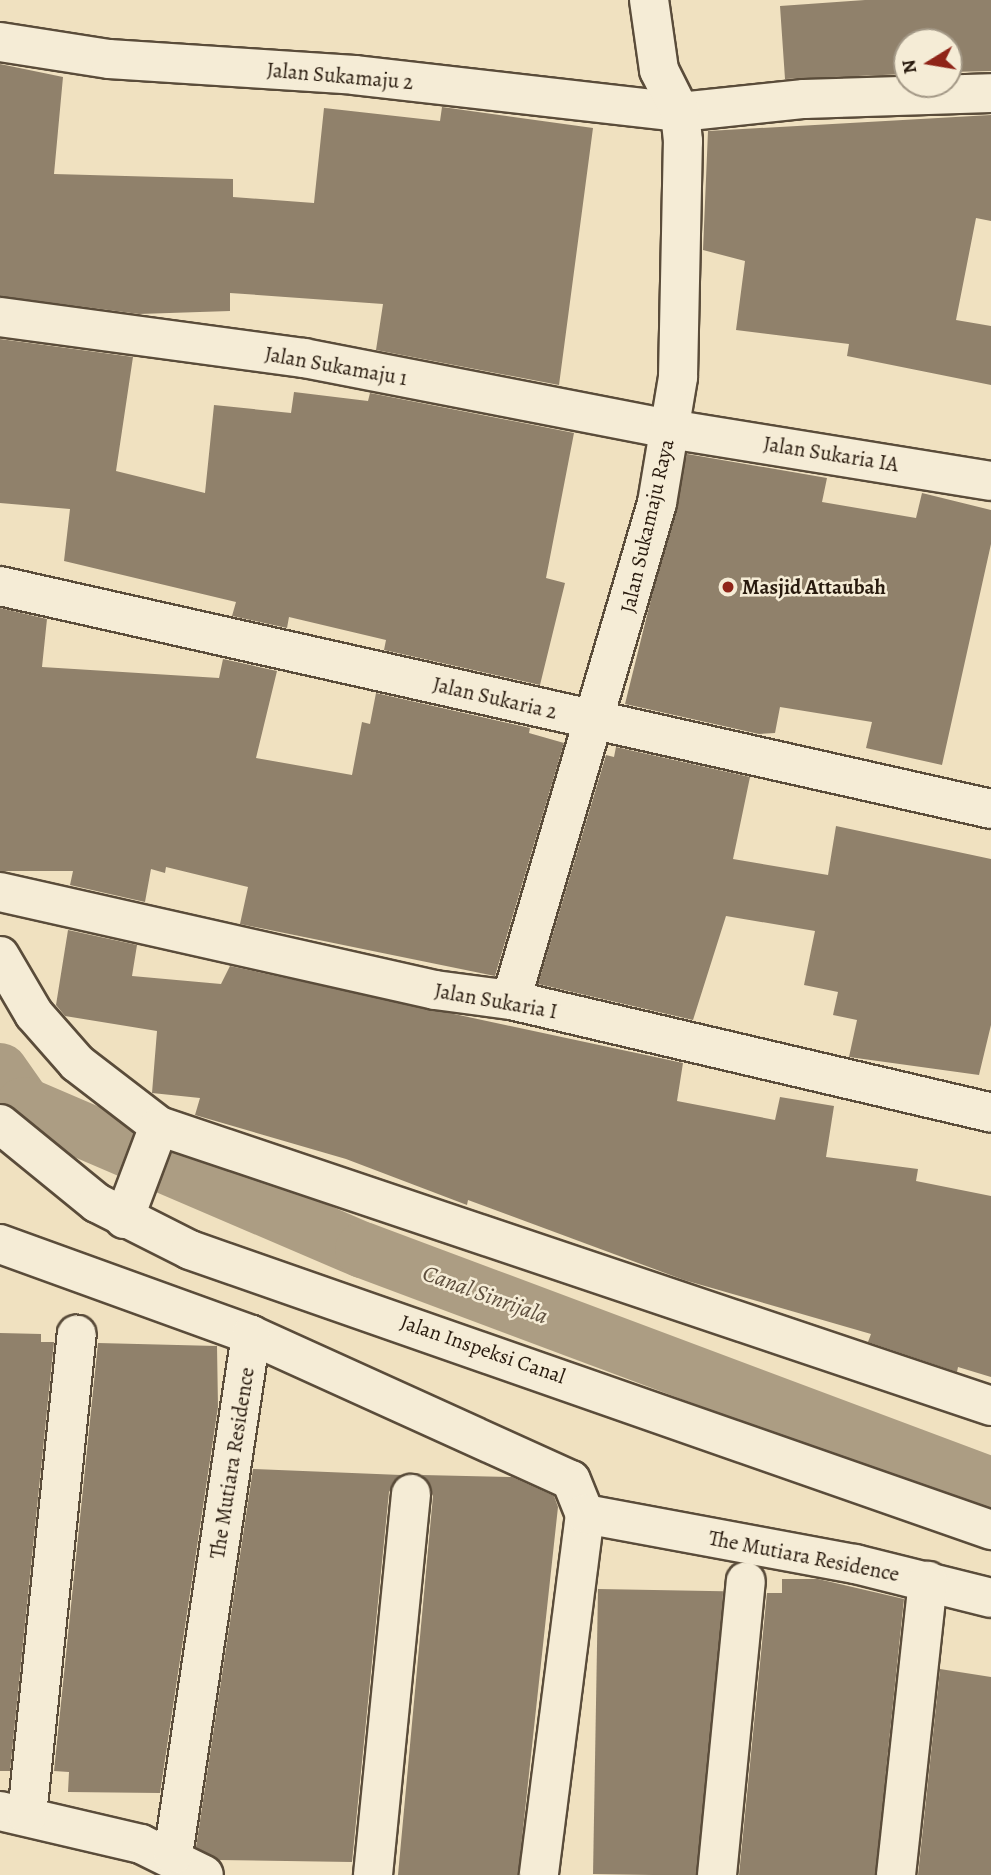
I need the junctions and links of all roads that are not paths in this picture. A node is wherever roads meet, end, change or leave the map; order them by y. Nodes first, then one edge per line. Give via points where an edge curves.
1 (649, 0) edge
2 (0, 41) edge
3 (991, 93) edge
4 (680, 112) junction
5 (0, 317) edge
6 (670, 429) junction
7 (991, 481) edge
8 (0, 586) edge
9 (597, 721) junction
10 (991, 809) edge
11 (0, 892) edge
12 (0, 956) edge
13 (511, 1000) junction
14 (991, 1113) edge
15 (0, 1124) edge
16 (156, 1133) junction
17 (126, 1213) junction
18 (0, 1244) edge
19 (77, 1335) dead end
20 (251, 1335) junction
21 (991, 1406) edge
22 (411, 1494) dead end
23 (585, 1514) junction
24 (991, 1530) edge
25 (746, 1581) dead end
26 (928, 1581) junction
27 (991, 1598) edge
28 (14, 1813) edge
29 (188, 1865) edge
30 (373, 1875) edge
31 (540, 1875) edge
32 (718, 1875) edge
33 (897, 1875) edge

1 - 4 street, Jalan Sukamaju Raya via 659,70
2 - 4 street, Jalan Sukamaju 2 via 109,59 354,75
3 - 4 street, Jalan Sukamaju 2 via 804,99
4 - 6 street, Jalan Sukamaju Raya via 684,234
5 - 6 street, Jalan Sukamaju 1 via 304,358
6 - 7 street, Jalan Sukaria IA
6 - 9 street, Jalan Sukamaju Raya via 657,503
8 - 9 street, Jalan Sukaria 2 via 105,604
9 - 10 street, Jalan Sukaria 2
9 - 13 street, Jalan Sukamaju Raya
11 - 13 street, Jalan Sukaria I via 435,990
12 - 16 street via 34,1014 77,1063
13 - 14 street, Jalan Sukaria I
15 - 17 street, Jalan Inspeksi Canal via 46,1167
16 - 17 street
16 - 21 street
17 - 24 street, Jalan Inspeksi Canal via 190,1250
18 - 20 street
19 - 28 street
20 - 23 street via 559,1469 582,1496
20 - 29 street, The Mutiara Residence
22 - 30 street
23 - 26 street, The Mutiara Residence
23 - 31 street
25 - 32 street
26 - 27 street, The Mutiara Residence
26 - 33 street, The Mutiara Residence
28 - 29 street, The Mutiara Residence

